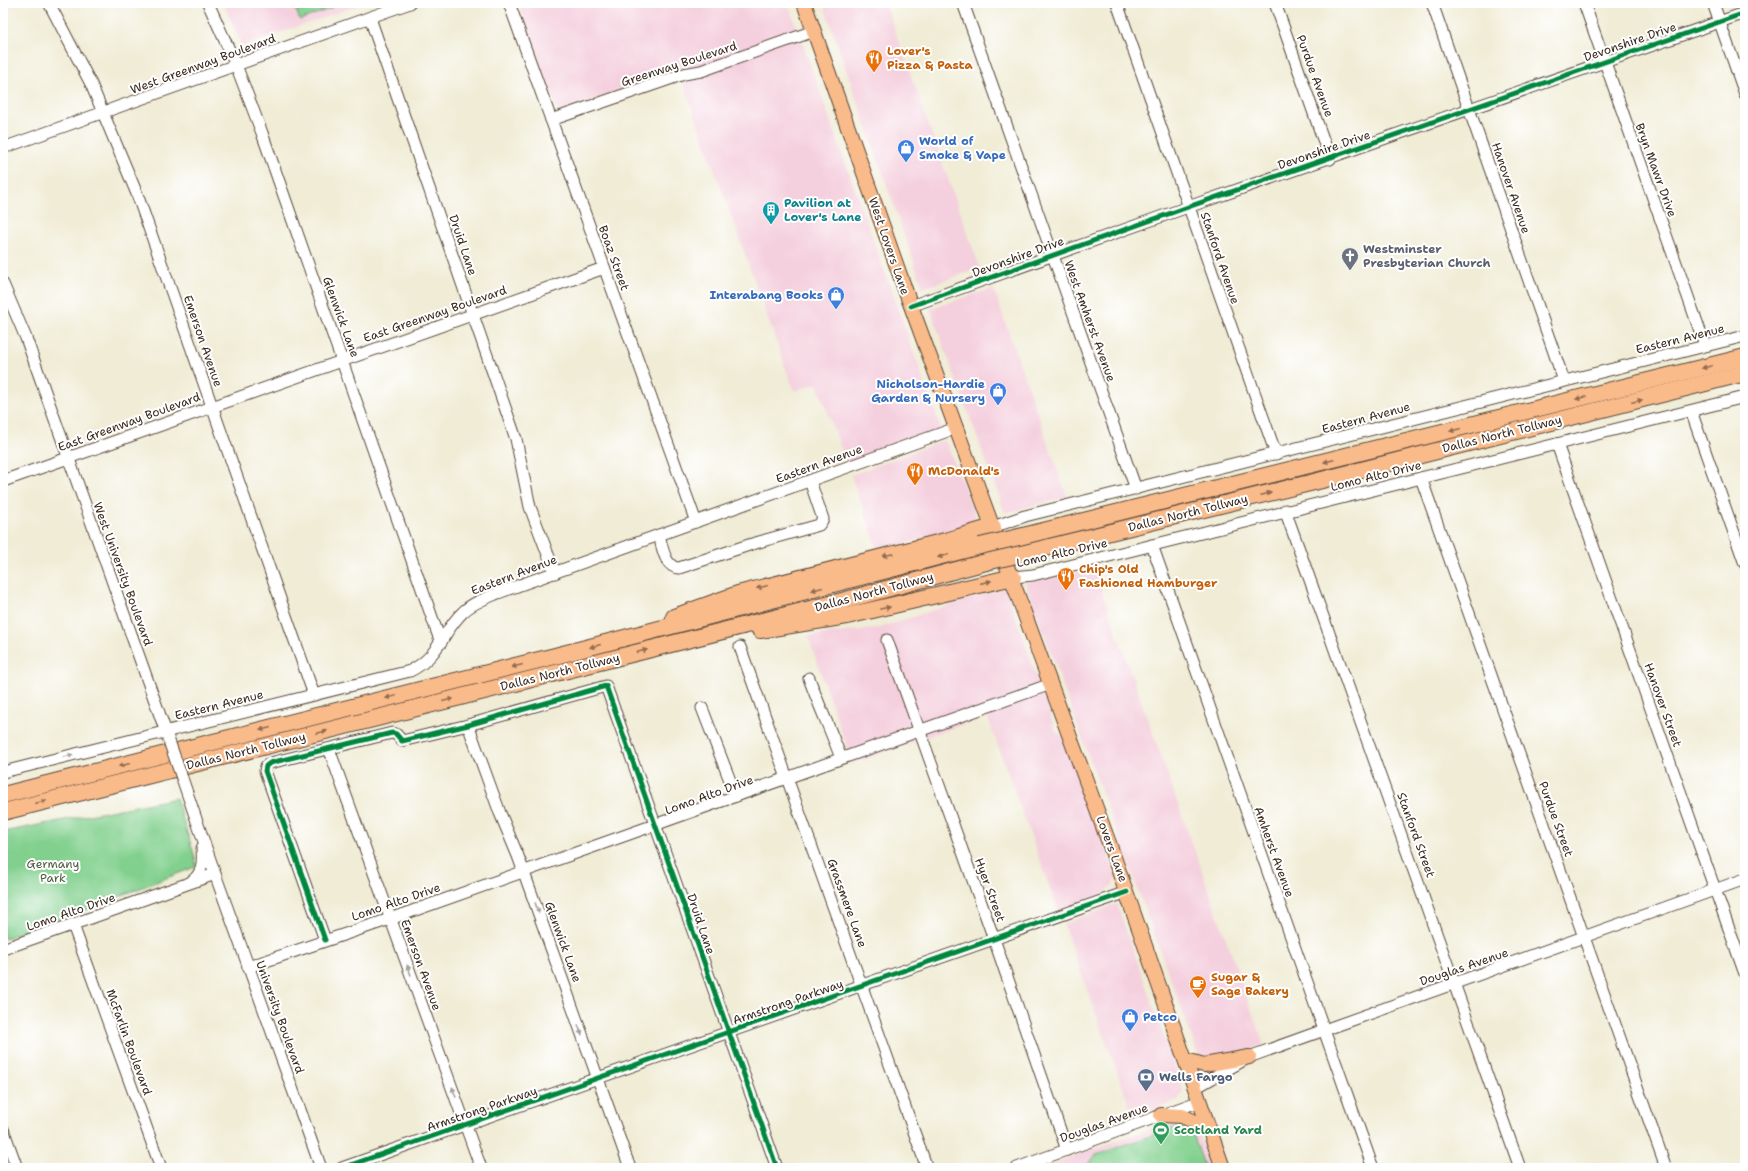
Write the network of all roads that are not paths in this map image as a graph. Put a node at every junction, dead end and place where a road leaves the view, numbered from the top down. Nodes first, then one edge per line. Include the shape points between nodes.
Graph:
1 (49, 3) edge
2 (208, 3) edge
3 (410, 3) edge
4 (509, 3) edge
5 (804, 3) edge
6 (963, 3) edge
7 (1117, 3) edge
8 (1275, 3) edge
9 (1432, 3) edge
10 (1584, 3) edge
11 (1713, 3) edge
12 (1745, 13) edge
13 (370, 18) junction
14 (1719, 22) junction
15 (814, 31) junction
16 (1604, 62) junction
17 (236, 65) junction
18 (1745, 94) edge
19 (1470, 110) junction
20 (104, 113) junction
21 (550, 120) junction
22 (3, 148) edge
23 (1330, 158) junction
24 (1188, 207) junction
25 (1052, 255) junction
26 (604, 268) junction
27 (3, 284) edge
28 (911, 306) junction
29 (473, 314) junction
30 (1745, 336) edge
31 (1705, 345) junction
32 (1745, 357) edge
33 (343, 359) junction
34 (1745, 373) edge
35 (1564, 382) junction
36 (1745, 397) edge
37 (212, 407) junction
38 (1691, 411) junction
39 (956, 428) junction
40 (1557, 444) junction
41 (1276, 454) junction
42 (68, 458) junction
43 (1422, 478) junction
44 (3, 481) edge
45 (810, 481) junction
46 (1136, 489) junction
47 (1285, 510) junction
48 (696, 522) junction
49 (993, 527) junction
50 (659, 535) junction
51 (1152, 545) junction
52 (1745, 564) edge
53 (555, 573) junction
54 (1012, 577) junction
55 (726, 629) junction
56 (646, 632) junction
57 (887, 640) dead end
58 (441, 643) junction
59 (740, 647) dead end
60 (809, 678) dead end
61 (1051, 684) junction
62 (314, 695) junction
63 (702, 708) dead end
64 (468, 725) junction
65 (919, 730) junction
66 (167, 736) junction
67 (329, 749) junction
68 (841, 758) junction
69 (3, 772) edge
70 (788, 778) junction
71 (3, 795) edge
72 (736, 796) junction
73 (3, 812) edge
74 (656, 825) junction
75 (202, 837) junction
76 (524, 871) junction
77 (215, 874) junction
78 (1745, 879) edge
79 (188, 884) junction
80 (1715, 890) junction
81 (1127, 892) junction
82 (390, 919) junction
83 (73, 925) junction
84 (1584, 937) junction
85 (994, 939) junction
86 (325, 940) junction
87 (3, 949) edge
88 (248, 967) junction
89 (1745, 974) edge
90 (1455, 984) junction
91 (863, 986) junction
92 (1323, 1030) junction
93 (728, 1033) junction
94 (1249, 1057) junction
95 (1186, 1060) junction
96 (598, 1080) junction
97 (1197, 1094) junction
98 (1162, 1115) junction
99 (466, 1125) junction
100 (1209, 1128) junction
101 (3, 1129) edge
102 (1067, 1150) junction
103 (17, 1168) edge
104 (161, 1168) edge
105 (321, 1168) edge
106 (342, 1168) edge
107 (481, 1168) edge
108 (630, 1168) edge
109 (777, 1168) edge
110 (927, 1168) edge
111 (1017, 1168) edge
112 (1223, 1168) edge
113 (1373, 1168) edge
114 (1520, 1168) edge
115 (1666, 1168) edge

1 - 20 street, Emerson Avenue
2 - 17 street, Glenwick Lane
3 - 13 street, West Greenway Boulevard
4 - 21 street, Boaz Street
5 - 15 main road, West Lovers Lane
6 - 25 street, West Amherst Avenue
7 - 24 street, Stanford Avenue
8 - 23 street, Purdue Avenue
9 - 19 street, Hanover Avenue
10 - 16 street, Bryn Mawr Drive
11 - 14 street
12 - 14 street, Devonshire Drive
13 - 17 street, West Greenway Boulevard
13 - 29 street, Druid Lane
14 - 16 street, Devonshire Drive
14 - 18 street
15 - 21 street, Greenway Boulevard via 708,69 684,74
15 - 28 main road, West Lovers Lane
16 - 19 street, Devonshire Drive
16 - 31 street, Bryn Mawr Drive
17 - 20 street, West Greenway Boulevard
17 - 33 street, Glenwick Lane
19 - 23 street, Devonshire Drive
19 - 35 street, Hanover Avenue
20 - 22 street, West Greenway Boulevard
20 - 37 street, Emerson Avenue via 137,194
21 - 26 street, Boaz Street
23 - 24 street, Devonshire Drive
24 - 25 street, Devonshire Drive
24 - 41 street, Stanford Avenue
25 - 28 street, Devonshire Drive
25 - 46 street, West Amherst Avenue
26 - 29 street, East Greenway Boulevard
26 - 48 street, Boaz Street
27 - 42 street, West University Boulevard via 26,338
28 - 39 main road, West Lovers Lane
29 - 33 street, East Greenway Boulevard
29 - 53 street, Druid Lane via 516,439 530,507
30 - 31 street, Eastern Avenue
31 - 35 street, Eastern Avenue
32 -> 56 highway, Dallas North Tollway, bridge via 980,546
33 - 37 street, East Greenway Boulevard
33 - 58 street, Glenwick Lane
55 -> 34 highway, Dallas North Tollway, bridge via 1024,552
35 - 41 street, Eastern Avenue
36 - 38 street, Lomo Alto Drive
37 - 42 street, East Greenway Boulevard
37 - 62 street, Emerson Avenue
38 - 40 street, Lomo Alto Drive
38 - 52 street
39 - 45 street, Eastern Avenue
39 - 49 main road, West Lovers Lane
40 - 43 street, Lomo Alto Drive
40 - 80 street, Hanover Street
41 - 46 street, Eastern Avenue
42 - 44 street, East Greenway Boulevard
42 - 66 street, West University Boulevard
43 - 47 street, Lomo Alto Drive
43 - 84 street, Purdue Street
45 - 48 street, Eastern Avenue
45 - 50 street via 823,519 819,525 679,568 672,566 668,561
46 - 49 street, Eastern Avenue via 1025,516
47 - 51 street, Lomo Alto Drive
47 - 90 street, Stanford Street
48 - 50 street, Eastern Avenue
49 - 54 main road, West Lovers Lane
49 -> 56 highway via 738,594 682,613
50 - 53 street, Eastern Avenue
51 - 54 street, Lomo Alto Drive
51 - 92 street, Amherst Avenue
53 - 58 street, Eastern Avenue via 498,593 467,608
55 -> 54 highway via 766,630 847,616
54 - 61 main road, Lovers Lane
73 -> 55 highway, Dallas North Tollway
56 -> 71 highway, Dallas North Tollway
57 - 65 street, Hyer Street
58 - 62 street, Eastern Avenue via 422,666 410,671
59 - 70 street, Grassmere Lane
60 - 68 street
61 - 65 street, Lomo Alto Drive
61 - 81 main road, Lovers Lane
62 - 66 street, Eastern Avenue
63 - 72 street
64 - 67 street via 402,740 392,733
64 - 74 street, Druid Lane via 606,686
64 - 76 street, Glenwick Lane
65 - 68 street, Lomo Alto Drive
65 - 85 street, Hyer Street
69 -> 66 street, Eastern Avenue
66 - 75 street, West University Boulevard, bridge
67 - 82 street, Emerson Avenue
67 - 86 street via 270,763 265,771
68 - 70 street, Lomo Alto Drive
70 - 72 street, Lomo Alto Drive
70 - 91 street, Grassmere Lane
72 - 74 street, Lomo Alto Drive
74 - 76 street, Lomo Alto Drive
74 - 93 street, Druid Lane
75 - 77 street, West University Boulevard
75 - 79 street via 200,873
76 - 82 street, Lomo Alto Drive
76 -> 96 street, Glenwick Lane
77 - 79 street, Lomo Alto Drive
77 - 88 street, University Boulevard
78 - 80 street, Douglas Avenue
79 - 83 street, Lomo Alto Drive
80 - 84 street, Douglas Avenue
80 - 89 street, Hanover Street
81 - 85 street, Armstrong Parkway
81 - 95 main road, Lovers Lane
82 - 86 street, Lomo Alto Drive
99 -> 82 street, Emerson Avenue
83 - 87 street, Lomo Alto Drive
83 - 104 street, McFarlin Boulevard
84 - 90 street, Douglas Avenue
84 - 115 street, Purdue Street
85 - 91 street, Armstrong Parkway
85 - 102 street, Hyer Street
86 - 88 street, Lomo Alto Drive
88 - 105 street, University Boulevard
90 - 92 street, Douglas Avenue
90 - 114 street, Stanford Street
91 - 93 street, Armstrong Parkway
91 - 110 street, Grassmere Lane
92 - 94 street, Douglas Avenue
92 - 113 street, Amherst Avenue
93 - 96 street, Armstrong Parkway
93 - 109 street, Druid Lane
94 - 95 main road via 1204,1065
94 - 97 street, Douglas Avenue
95 - 97 main road, Lovers Lane
96 - 99 street, Armstrong Parkway
96 - 108 street, Glenwick Lane
97 - 98 street, Douglas Avenue
97 - 100 main road, Lovers Lane
98 - 100 main road via 1182,1116
98 - 102 street, Douglas Avenue
99 - 106 street, Armstrong Parkway
99 - 107 street, Emerson Avenue
100 - 112 main road, Lovers Lane
101 - 103 street
102 - 111 street, Douglas Avenue

